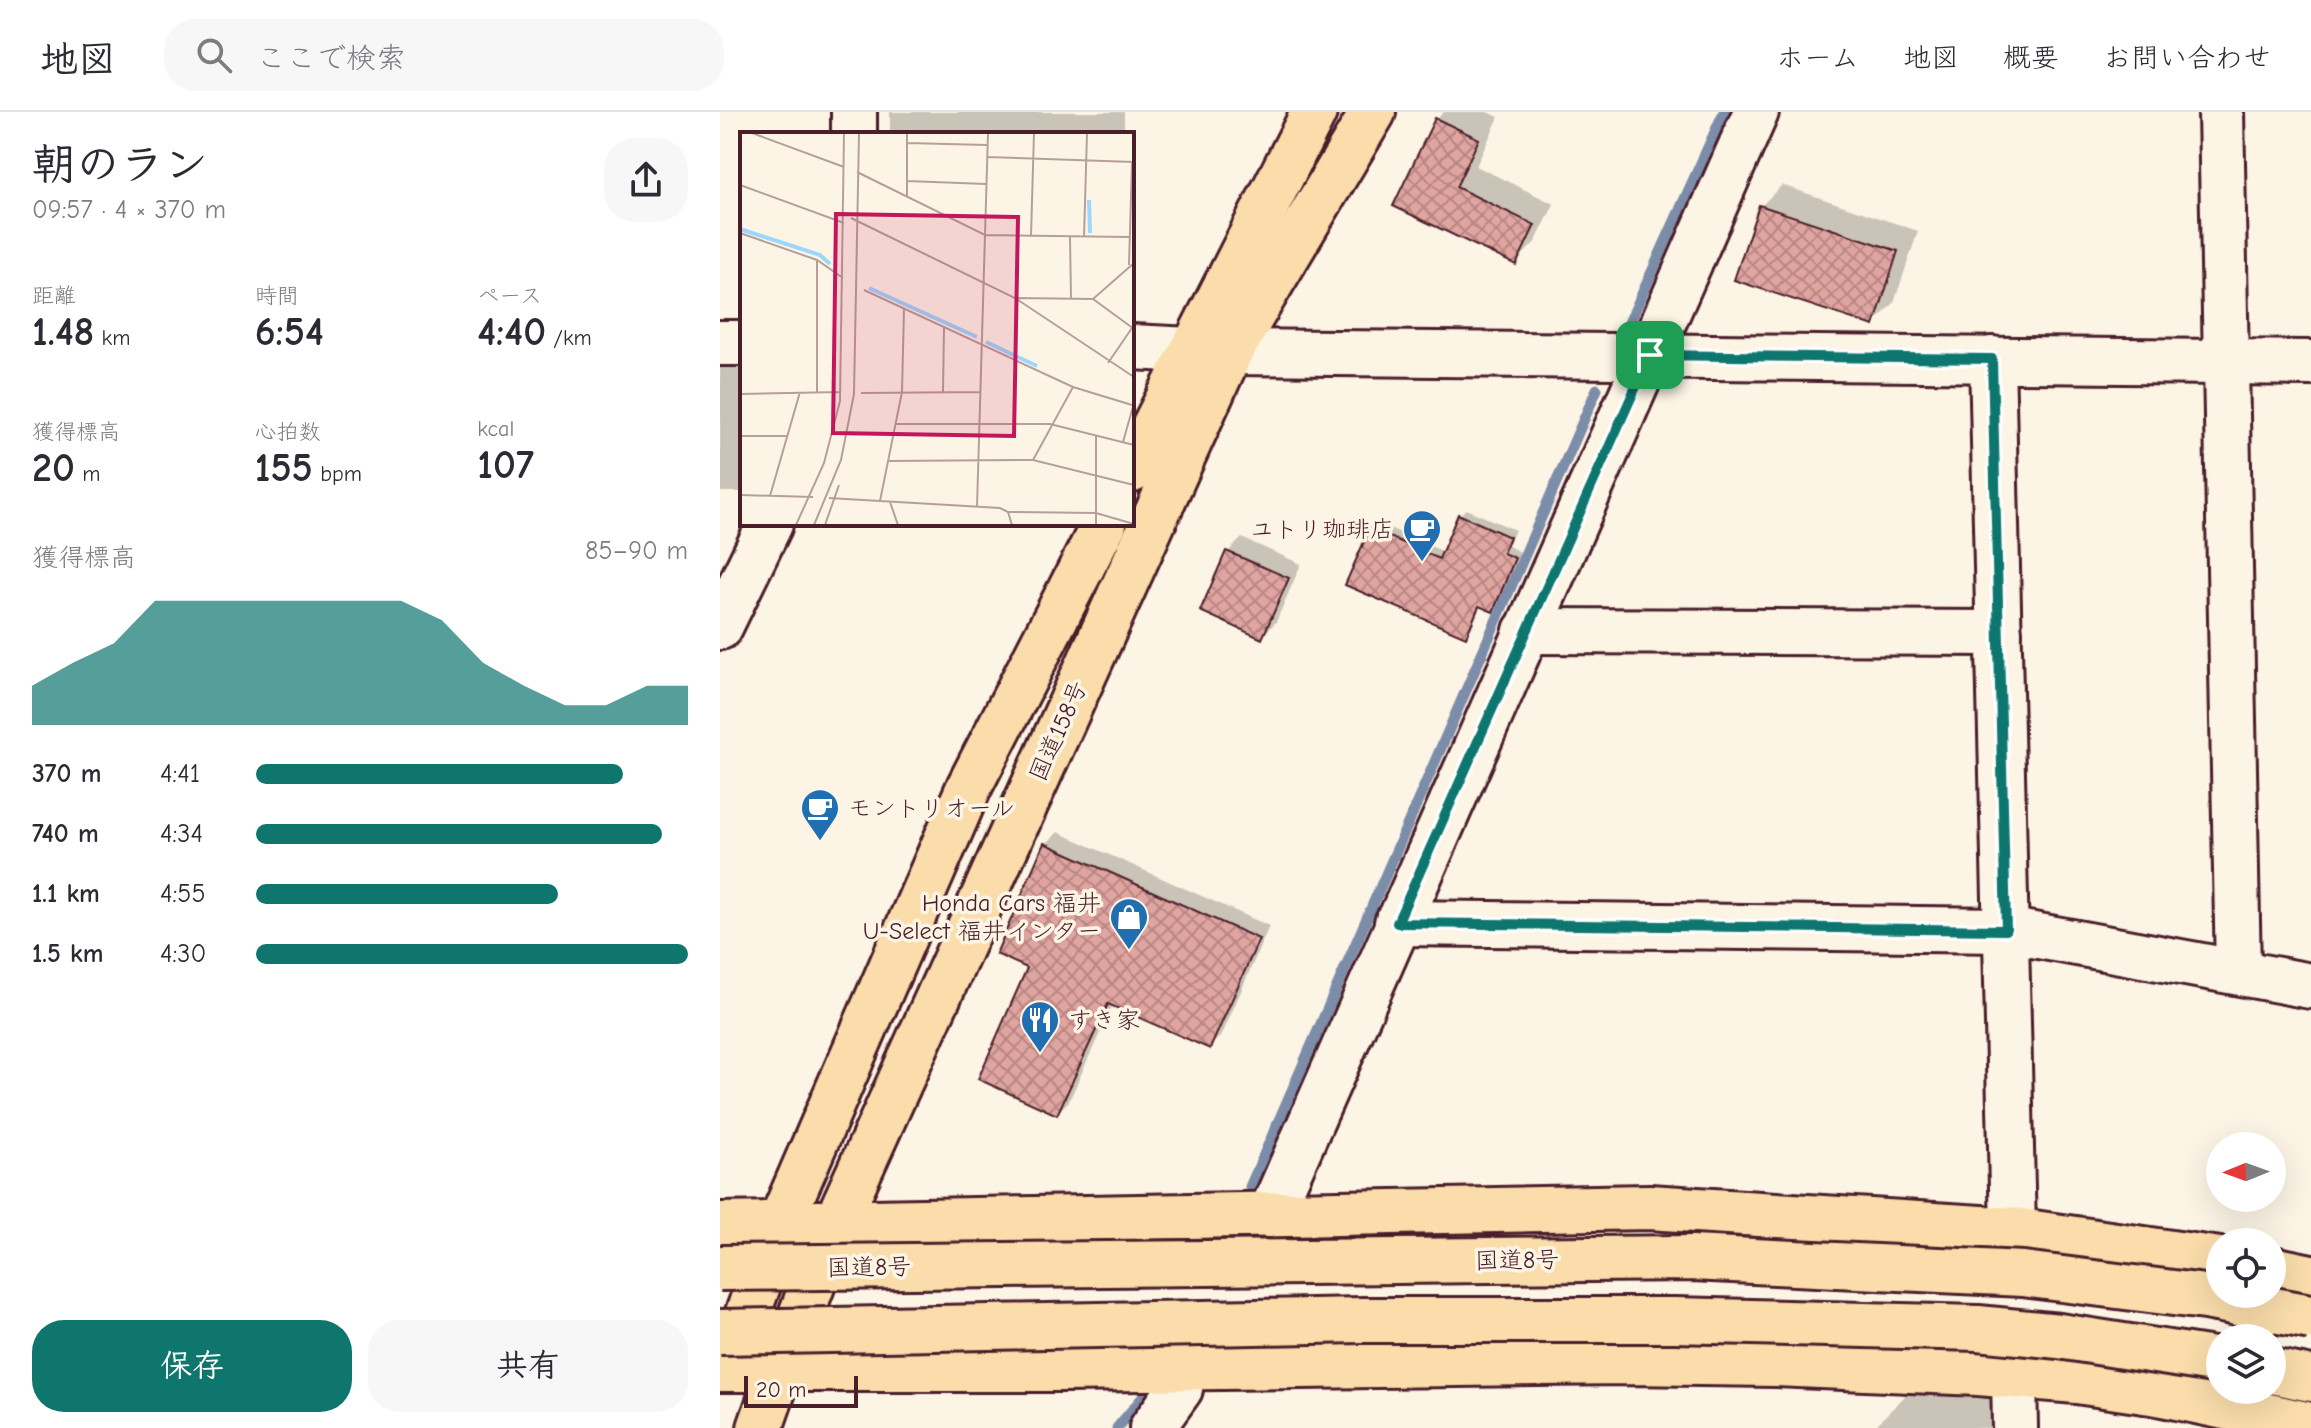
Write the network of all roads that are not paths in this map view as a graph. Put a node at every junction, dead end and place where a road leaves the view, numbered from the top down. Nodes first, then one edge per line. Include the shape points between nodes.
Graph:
1 (1373, 112) edge
2 (1756, 112) edge
3 (2221, 112) edge
4 (1308, 116) edge
5 (1134, 347) edge
6 (1212, 350) junction
7 (1650, 355) junction
8 (1992, 359) junction
9 (2226, 362) junction
10 (2311, 363) edge
11 (1134, 467) edge
12 (769, 526) edge
13 (1103, 526) edge
14 (720, 627) edge
15 (1526, 631) junction
16 (1999, 633) junction
17 (1397, 923) junction
18 (2006, 930) junction
19 (2238, 972) junction
20 (2311, 986) edge
21 (1270, 1215) junction
22 (836, 1223) junction
23 (780, 1224) junction
24 (720, 1225) edge
25 (2013, 1230) junction
26 (2206, 1258) edge
27 (720, 1268) edge
28 (2286, 1272) edge
29 (2311, 1277) edge
30 (2311, 1317) edge
31 (2206, 1359) edge
32 (722, 1366) edge
33 (1182, 1367) junction
34 (781, 1368) junction
35 (2286, 1374) edge
36 (2014, 1375) junction
37 (2311, 1379) edge
38 (2311, 1425) edge
39 (760, 1428) edge
40 (1152, 1428) edge
41 (2015, 1428) edge

1 - 6 main road, 国道158号
2 - 7 street
3 - 9 street
4 - 6 main road, 国道158号
5 - 6 street
6 - 7 street
6 - 11 main road, 国道158号
6 - 22 main road, 国道158号
7 - 8 street
7 - 15 street
8 - 9 street
8 - 16 street
9 - 10 street
9 - 19 street
12 - 14 street
13 - 23 main road via 969,787
15 - 16 street
15 - 17 street
16 - 18 street
17 - 18 street
17 - 21 street
18 - 19 street
18 - 25 street
19 - 20 street
21 - 22 main road
21 - 25 main road via 1649,1207
22 - 23 main road
22 - 34 main road, 国道158号
23 - 24 main road
23 - 32 main road
25 - 26 main road
27 - 30 main road, 国道8号, bridge via 1692,1258 2023,1274 2205,1297
28 - 29 main road
31 - 32 main road, bridge via 1978,1328 1675,1320 1363,1320
32 - 34 main road
33 - 34 main road
33 - 36 main road via 1625,1362
33 - 40 street via 1180,1389
34 - 39 main road, 国道158号
35 - 37 main road
36 - 38 main road via 2158,1393
36 - 41 street

